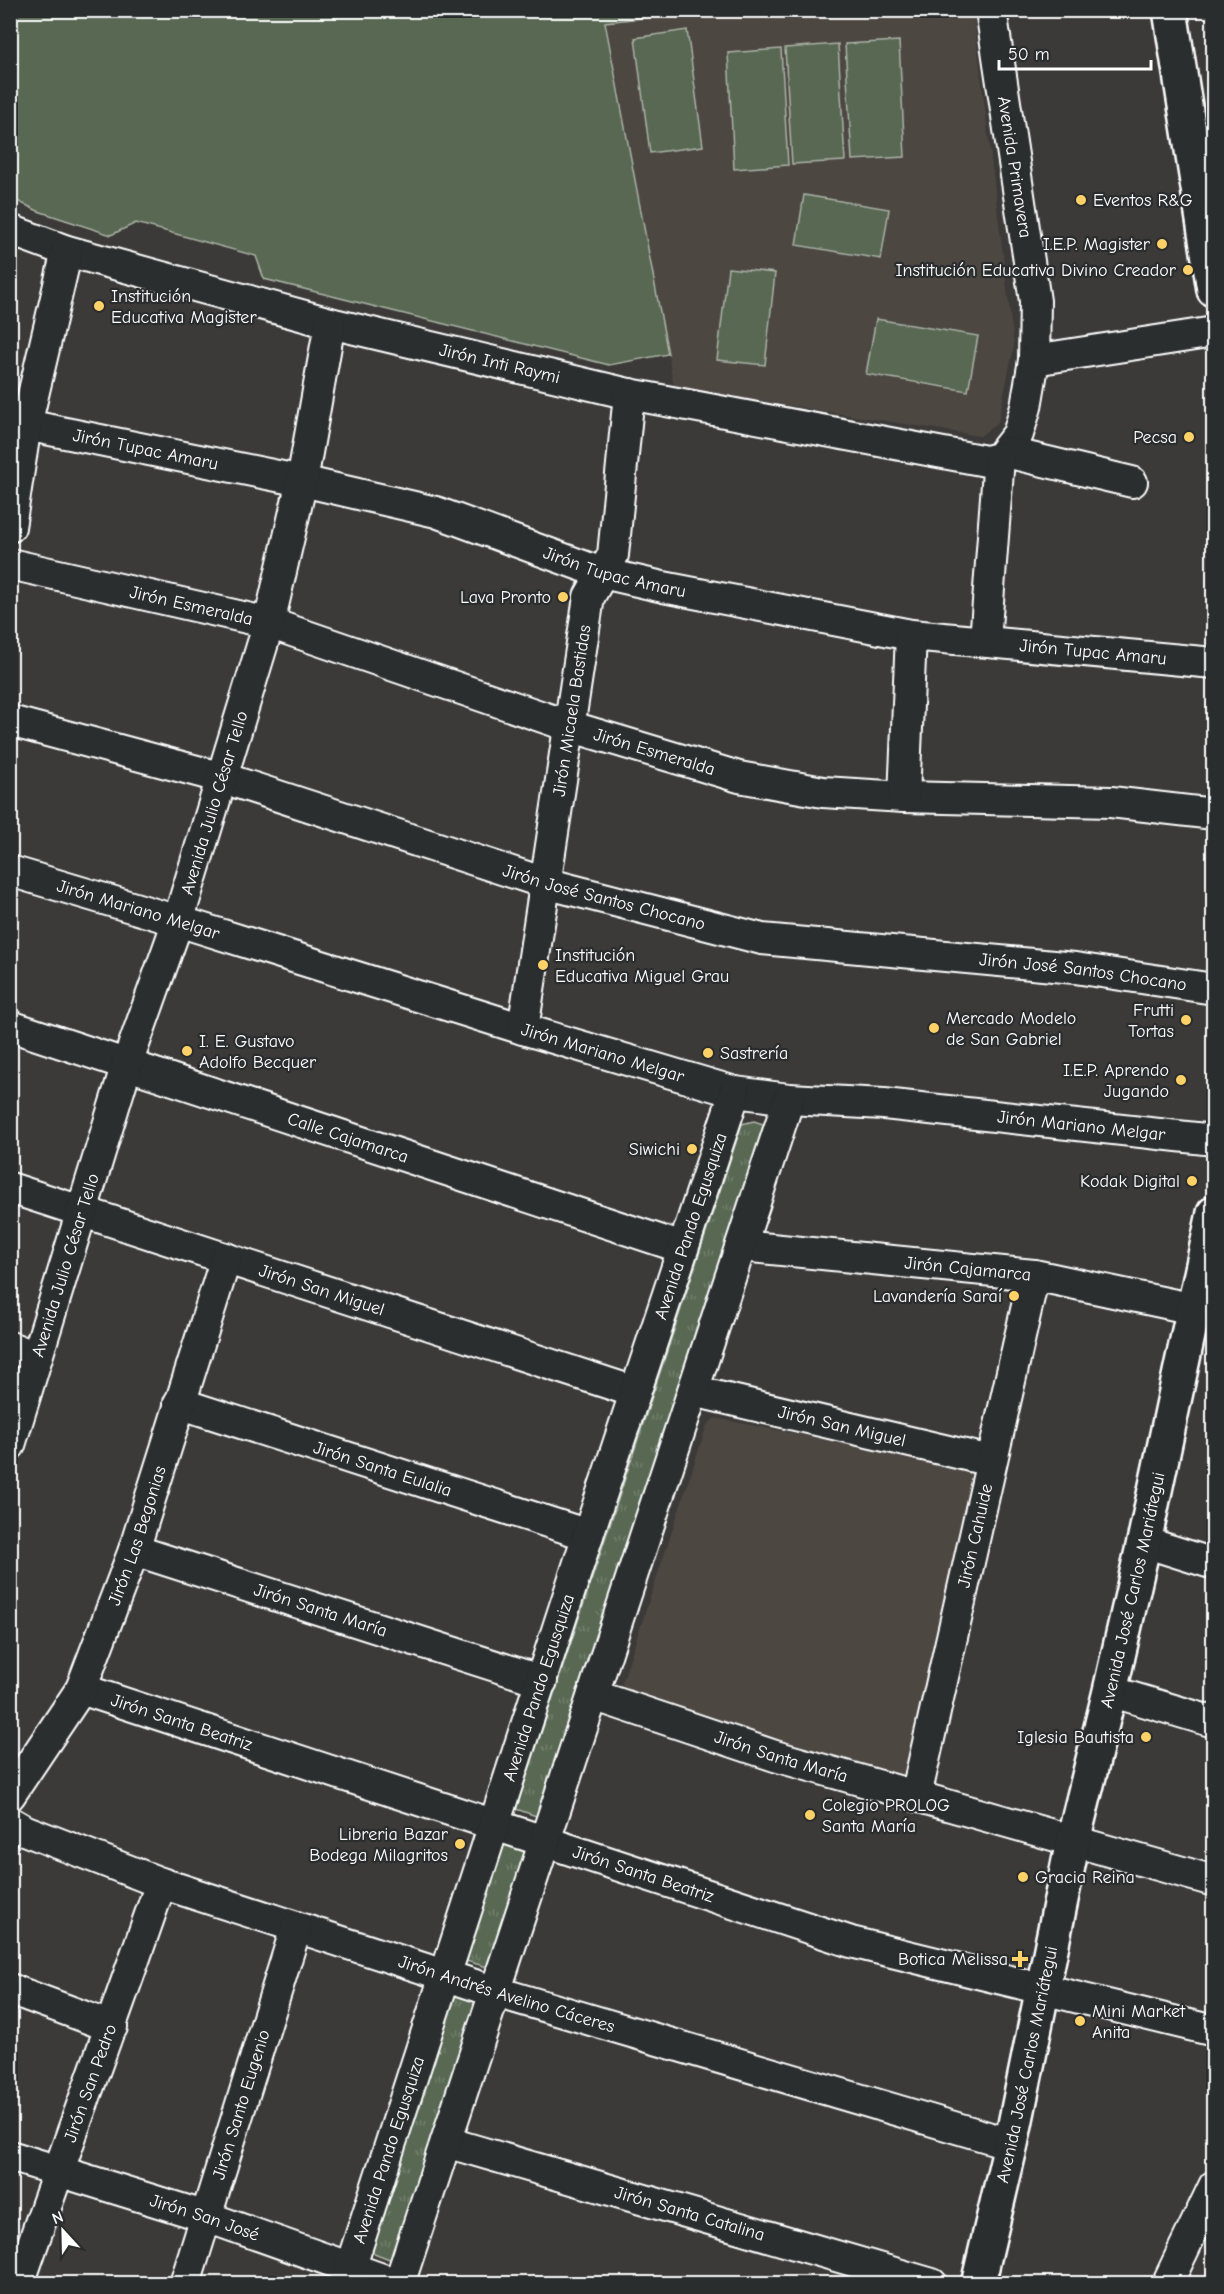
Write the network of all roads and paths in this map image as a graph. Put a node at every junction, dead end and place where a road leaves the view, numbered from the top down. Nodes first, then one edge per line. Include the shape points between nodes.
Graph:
1 (991, 10) edge
2 (1170, 10) edge
3 (10, 230) edge
4 (67, 251) junction
5 (1214, 290) edge
6 (330, 323) junction
7 (1214, 332) edge
8 (1034, 360) junction
9 (629, 394) junction
10 (26, 425) junction
11 (1003, 455) junction
12 (302, 481) junction
13 (1132, 482) dead end
14 (10, 527) edge
15 (10, 564) edge
16 (602, 573) junction
17 (269, 623) junction
18 (911, 635) junction
19 (985, 641) junction
20 (1214, 663) edge
21 (10, 721) edge
22 (569, 726) junction
23 (223, 778) junction
24 (904, 797) junction
25 (1214, 814) edge
26 (10, 871) edge
27 (545, 883) junction
28 (178, 921) junction
29 (1214, 989) edge
30 (10, 1026) edge
31 (523, 1029) junction
32 (127, 1064) junction
33 (735, 1092) junction
34 (789, 1099) junction
35 (1214, 1140) edge
36 (10, 1188) edge
37 (81, 1210) junction
38 (1214, 1213) edge
39 (741, 1245) junction
40 (1211, 1245) edge
41 (683, 1248) junction
42 (226, 1258) junction
43 (1034, 1275) junction
44 (1194, 1309) junction
45 (23, 1352) edge
46 (693, 1391) junction
47 (635, 1392) junction
48 (179, 1403) junction
49 (10, 1445) edge
50 (992, 1461) junction
51 (588, 1535) junction
52 (1144, 1542) junction
53 (134, 1550) junction
54 (1214, 1564) edge
55 (542, 1681) junction
56 (81, 1689) junction
57 (1110, 1691) junction
58 (593, 1695) junction
59 (1214, 1722) edge
60 (10, 1795) edge
61 (916, 1796) junction
62 (10, 1822) edge
63 (495, 1825) junction
64 (1073, 1841) junction
65 (545, 1842) junction
66 (1214, 1881) edge
67 (161, 1883) junction
68 (296, 1928) junction
69 (446, 1975) junction
70 (1043, 1988) junction
71 (10, 1989) edge
72 (496, 1992) junction
73 (112, 2026) junction
74 (1214, 2031) edge
75 (446, 2142) junction
76 (1011, 2144) junction
77 (10, 2156) edge
78 (58, 2170) junction
79 (1214, 2186) edge
80 (207, 2217) junction
81 (347, 2275) edge
82 (19, 2283) edge
83 (185, 2283) edge
84 (398, 2283) edge
85 (932, 2283) edge
86 (978, 2283) edge
87 (1167, 2283) edge

1 - 8 street, Avenida Primavera via 1035,301
2 - 5 main road
3 - 4 street, Jirón Inti Raymi
4 - 6 street, Jirón Inti Raymi
4 - 10 street
6 - 9 street, Jirón Inti Raymi
6 - 12 street, Avenida Julio César Tello
7 - 8 street
8 - 11 street, Avenida Primavera via 1018,434
9 - 11 street, Jirón Inti Raymi via 987,461
9 - 16 street, Jirón Micaela Bastidas via 613,555
10 - 12 street, Jirón Tupac Amaru
10 - 14 street
11 - 13 street, Jirón Inti Raymi
11 - 19 street
12 - 16 street, Jirón Tupac Amaru via 436,512
12 - 17 street, Avenida Julio César Tello
15 - 17 street, Jirón Esmeralda
16 - 18 street, Jirón Tupac Amaru
16 - 22 street, Jirón Micaela Bastidas via 589,597
17 - 22 street, Jirón Esmeralda
17 - 23 street, Avenida Julio César Tello
18 - 19 street, Jirón Tupac Amaru
18 - 24 street
19 - 20 street, Jirón Tupac Amaru
21 - 23 street, Jirón José Santos Chocano
22 - 24 street, Jirón Esmeralda via 739,777 823,792
22 - 27 street, Jirón Micaela Bastidas
23 - 27 street, Jirón José Santos Chocano
23 - 28 street, Avenida Julio César Tello
24 - 25 street, Jirón Esmeralda via 1111,802
26 - 28 street, Jirón Mariano Melgar
27 - 29 street, Jirón José Santos Chocano via 762,939 1075,968
27 - 31 street, Jirón Micaela Bastidas
28 - 31 street, Jirón Mariano Melgar
28 - 32 street, Avenida Julio César Tello
30 - 32 street, Calle Cajamarca
31 - 33 street, Jirón Mariano Melgar
32 - 37 street, Avenida Julio César Tello
32 - 41 street, Calle Cajamarca
33 - 34 street, Jirón Mariano Melgar
33 - 41 street, Avenida Pando Egusquiza
34 - 35 street, Jirón Mariano Melgar via 884,1104
34 - 39 street
36 - 37 street, Jirón San Miguel
37 - 42 street, Jirón San Miguel
37 - 45 street, Avenida Julio César Tello
38 - 40 main road, Avenida José Carlos Mariátegui
39 - 43 street, Jirón Cajamarca
39 - 46 street
40 - 44 main road, Avenida José Carlos Mariátegui
41 - 47 street, Avenida Pando Egusquiza
42 - 47 street, Jirón San Miguel
42 - 48 street, Jirón Las Begonias
43 - 44 street, Jirón Cajamarca
43 - 50 street, Jirón Cahuide
44 - 52 main road, Avenida José Carlos Mariátegui
45 - 49 street, Avenida Julio César Tello
46 - 50 street, Jirón San Miguel
46 - 58 street
47 - 51 street, Avenida Pando Egusquiza
48 - 51 street, Jirón Santa Eulalia
48 - 53 street, Jirón Las Begonias
50 - 61 street, Jirón Cahuide
51 - 55 street, Avenida Pando Egusquiza
52 - 54 street
52 - 57 main road, Avenida José Carlos Mariátegui
53 - 55 street, Jirón Santa María
53 - 56 street, Jirón Las Begonias
55 - 63 street, Avenida Pando Egusquiza
56 - 60 street, Jirón Las Begonias
56 - 63 street, Jirón Santa Beatriz
57 - 59 street
57 - 64 main road, Avenida José Carlos Mariátegui
58 - 61 street, Jirón Santa María via 775,1756
58 - 65 street
61 - 64 street, Jirón Santa María
62 - 67 street, Jirón Andrés Avelino Cáceres
63 - 65 street, Jirón Santa Beatriz
63 - 69 street, Avenida Pando Egusquiza
64 - 66 street, Jirón Santa María
64 - 70 main road, Avenida José Carlos Mariátegui
65 - 70 street, Jirón Santa Beatriz via 851,1942
65 - 72 street
67 - 68 street, Jirón Andrés Avelino Cáceres
67 - 73 street, Jirón San Pedro
68 - 69 street, Jirón Andrés Avelino Cáceres
68 - 80 street, Jirón Santo Eugenio
69 - 72 street, Jirón Andrés Avelino Cáceres
69 - 81 street, Avenida Pando Egusquiza
70 - 74 street, Jirón Santa Beatriz
70 - 76 main road, Avenida José Carlos Mariátegui
71 - 73 street
72 - 75 street
72 - 76 street, Jirón Andrés Avelino Cáceres
73 - 78 street, Jirón San Pedro
75 - 84 street
75 - 85 street, Jirón Santa Catalina
76 - 86 main road, Avenida José Carlos Mariátegui
77 - 78 street, Jirón San José
78 - 80 street, Jirón San José
78 - 82 street, Jirón San Pedro
79 - 87 street
80 - 81 street, Jirón San José
80 - 83 street, Jirón Santo Eugenio
81 - 84 street, Jirón San José

